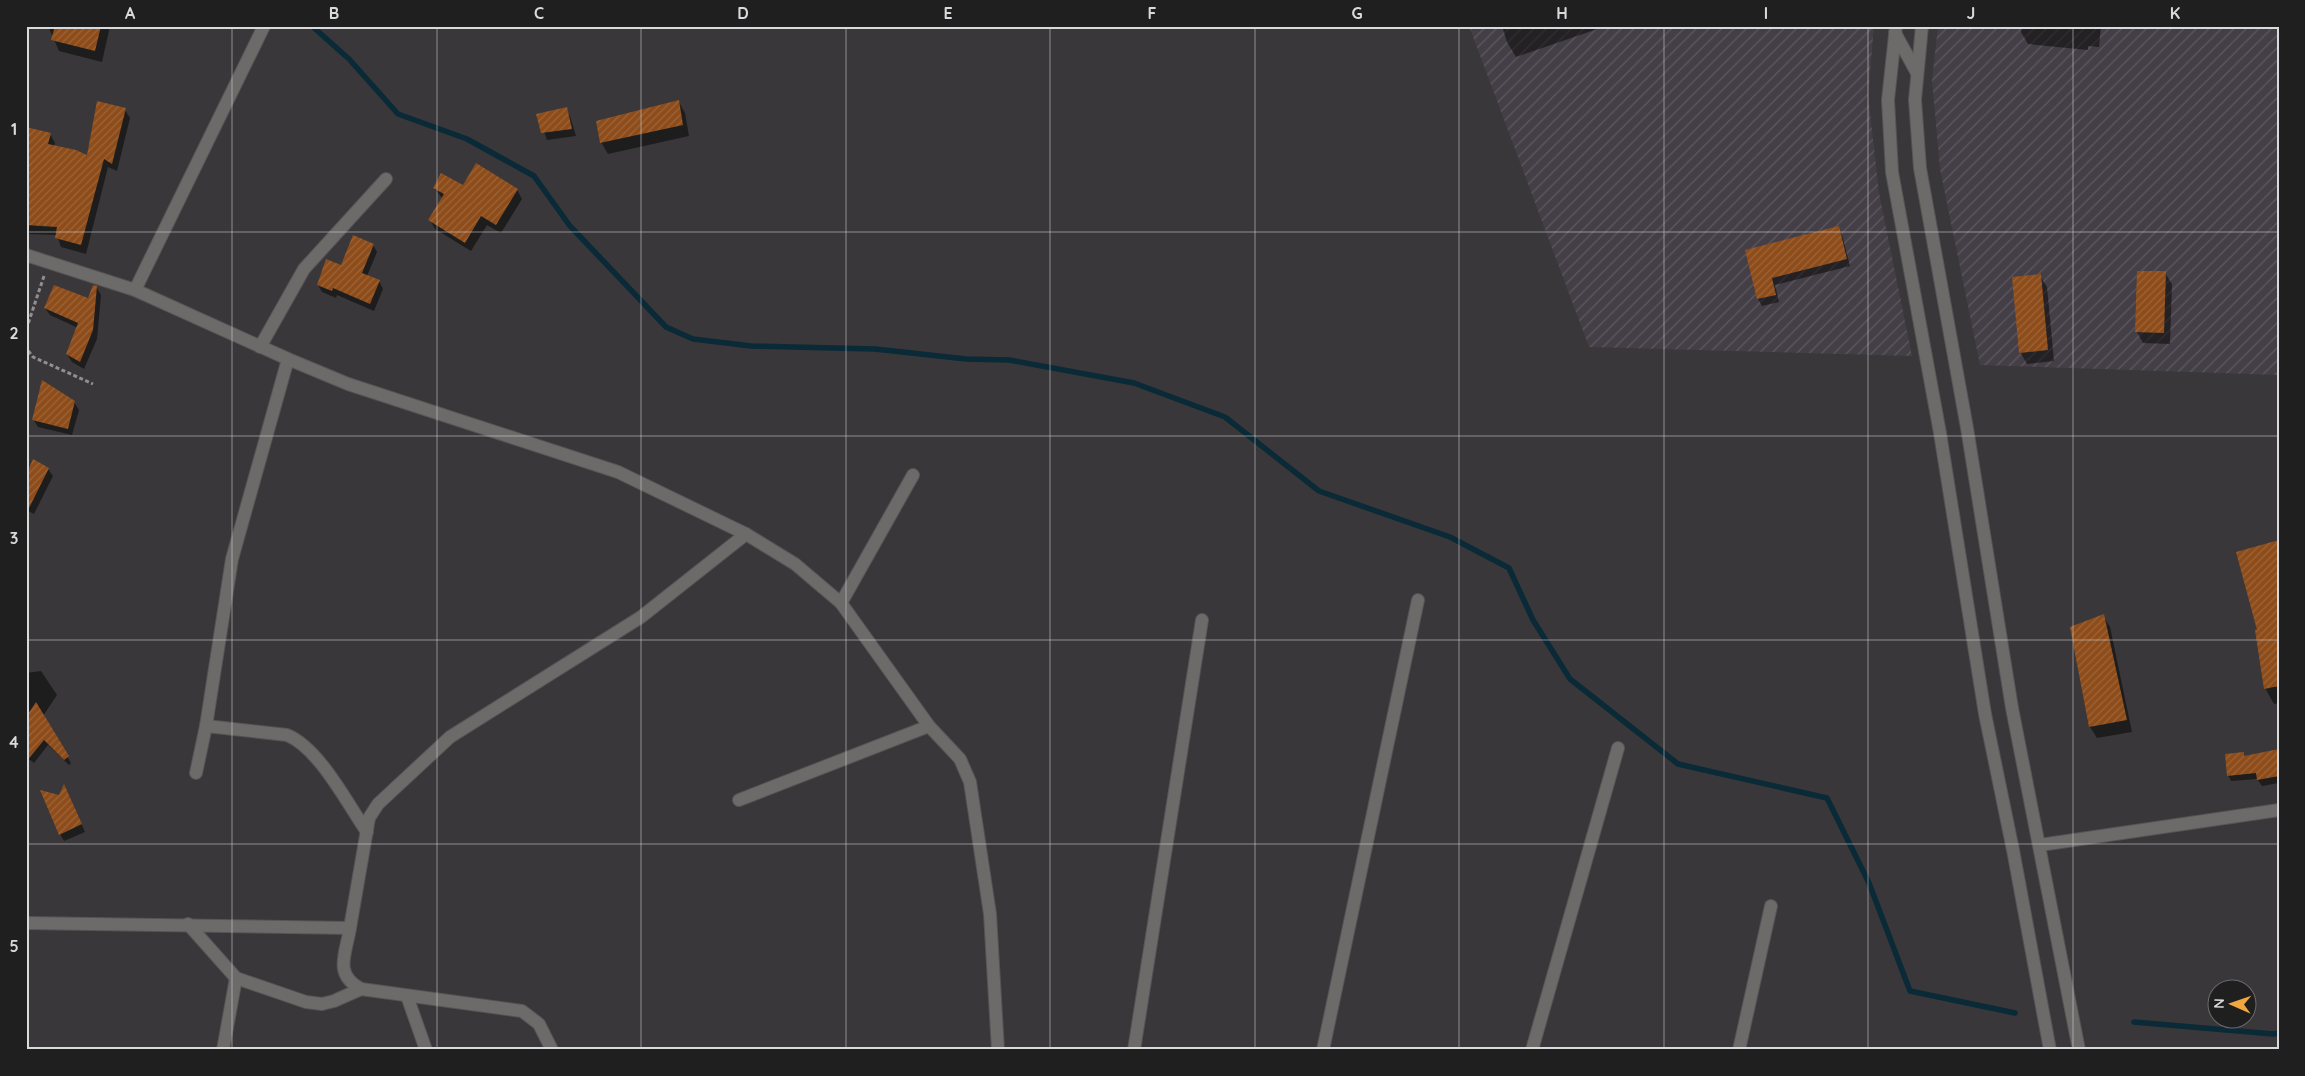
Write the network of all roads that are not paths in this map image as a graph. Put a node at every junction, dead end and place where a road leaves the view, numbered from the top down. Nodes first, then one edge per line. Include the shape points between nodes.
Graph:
1 (264, 26) edge
2 (1922, 26) edge
3 (1894, 28) edge
4 (1917, 73) junction
5 (386, 179) dead end
6 (26, 255) edge
7 (135, 290) junction
8 (260, 346) junction
9 (288, 359) junction
10 (912, 475) dead end
11 (746, 534) junction
12 (1418, 600) dead end
13 (841, 603) junction
14 (1202, 620) dead end
15 (206, 726) junction
16 (929, 726) junction
17 (1618, 748) dead end
18 (196, 773) dead end
19 (739, 800) dead end
20 (2279, 810) edge
21 (367, 832) junction
22 (2040, 845) junction
23 (1771, 906) dead end
24 (26, 923) edge
25 (188, 924) junction
26 (350, 928) junction
27 (236, 978) junction
28 (361, 989) junction
29 (407, 996) junction
30 (222, 1050) edge
31 (426, 1050) edge
32 (552, 1050) edge
33 (998, 1050) edge
34 (1134, 1050) edge
35 (1323, 1050) edge
36 (1532, 1050) edge
37 (1739, 1050) edge
38 (2050, 1050) edge
39 (2079, 1050) edge

1 - 7 street
2 - 4 street
3 - 4 street
3 - 38 street via 1888,100 1892,172 1940,433 1985,714
4 - 22 street via 1915,100 1920,168 1967,428 2012,708
5 - 8 street via 304,268
6 - 7 street
7 - 8 street
8 - 9 street
9 - 11 street via 348,384 618,472
9 - 15 street via 232,559
10 - 13 street
11 - 13 street via 795,564
11 - 21 street via 641,618 450,737 378,804 369,818
12 - 35 street
13 - 16 street
14 - 34 street
15 - 18 street
15 - 21 street via 287,735 299,740 312,752
16 - 19 street
16 - 33 street via 960,759 970,782 990,914
17 - 36 street
20 - 22 street
21 - 26 street
22 - 39 street
23 - 37 street
24 - 25 street
25 - 26 street
25 - 27 street
26 - 28 street via 343,969 345,978
27 - 28 street via 306,1002 322,1004
27 - 30 street
28 - 29 street
29 - 31 street
29 - 32 street via 522,1011 539,1024

